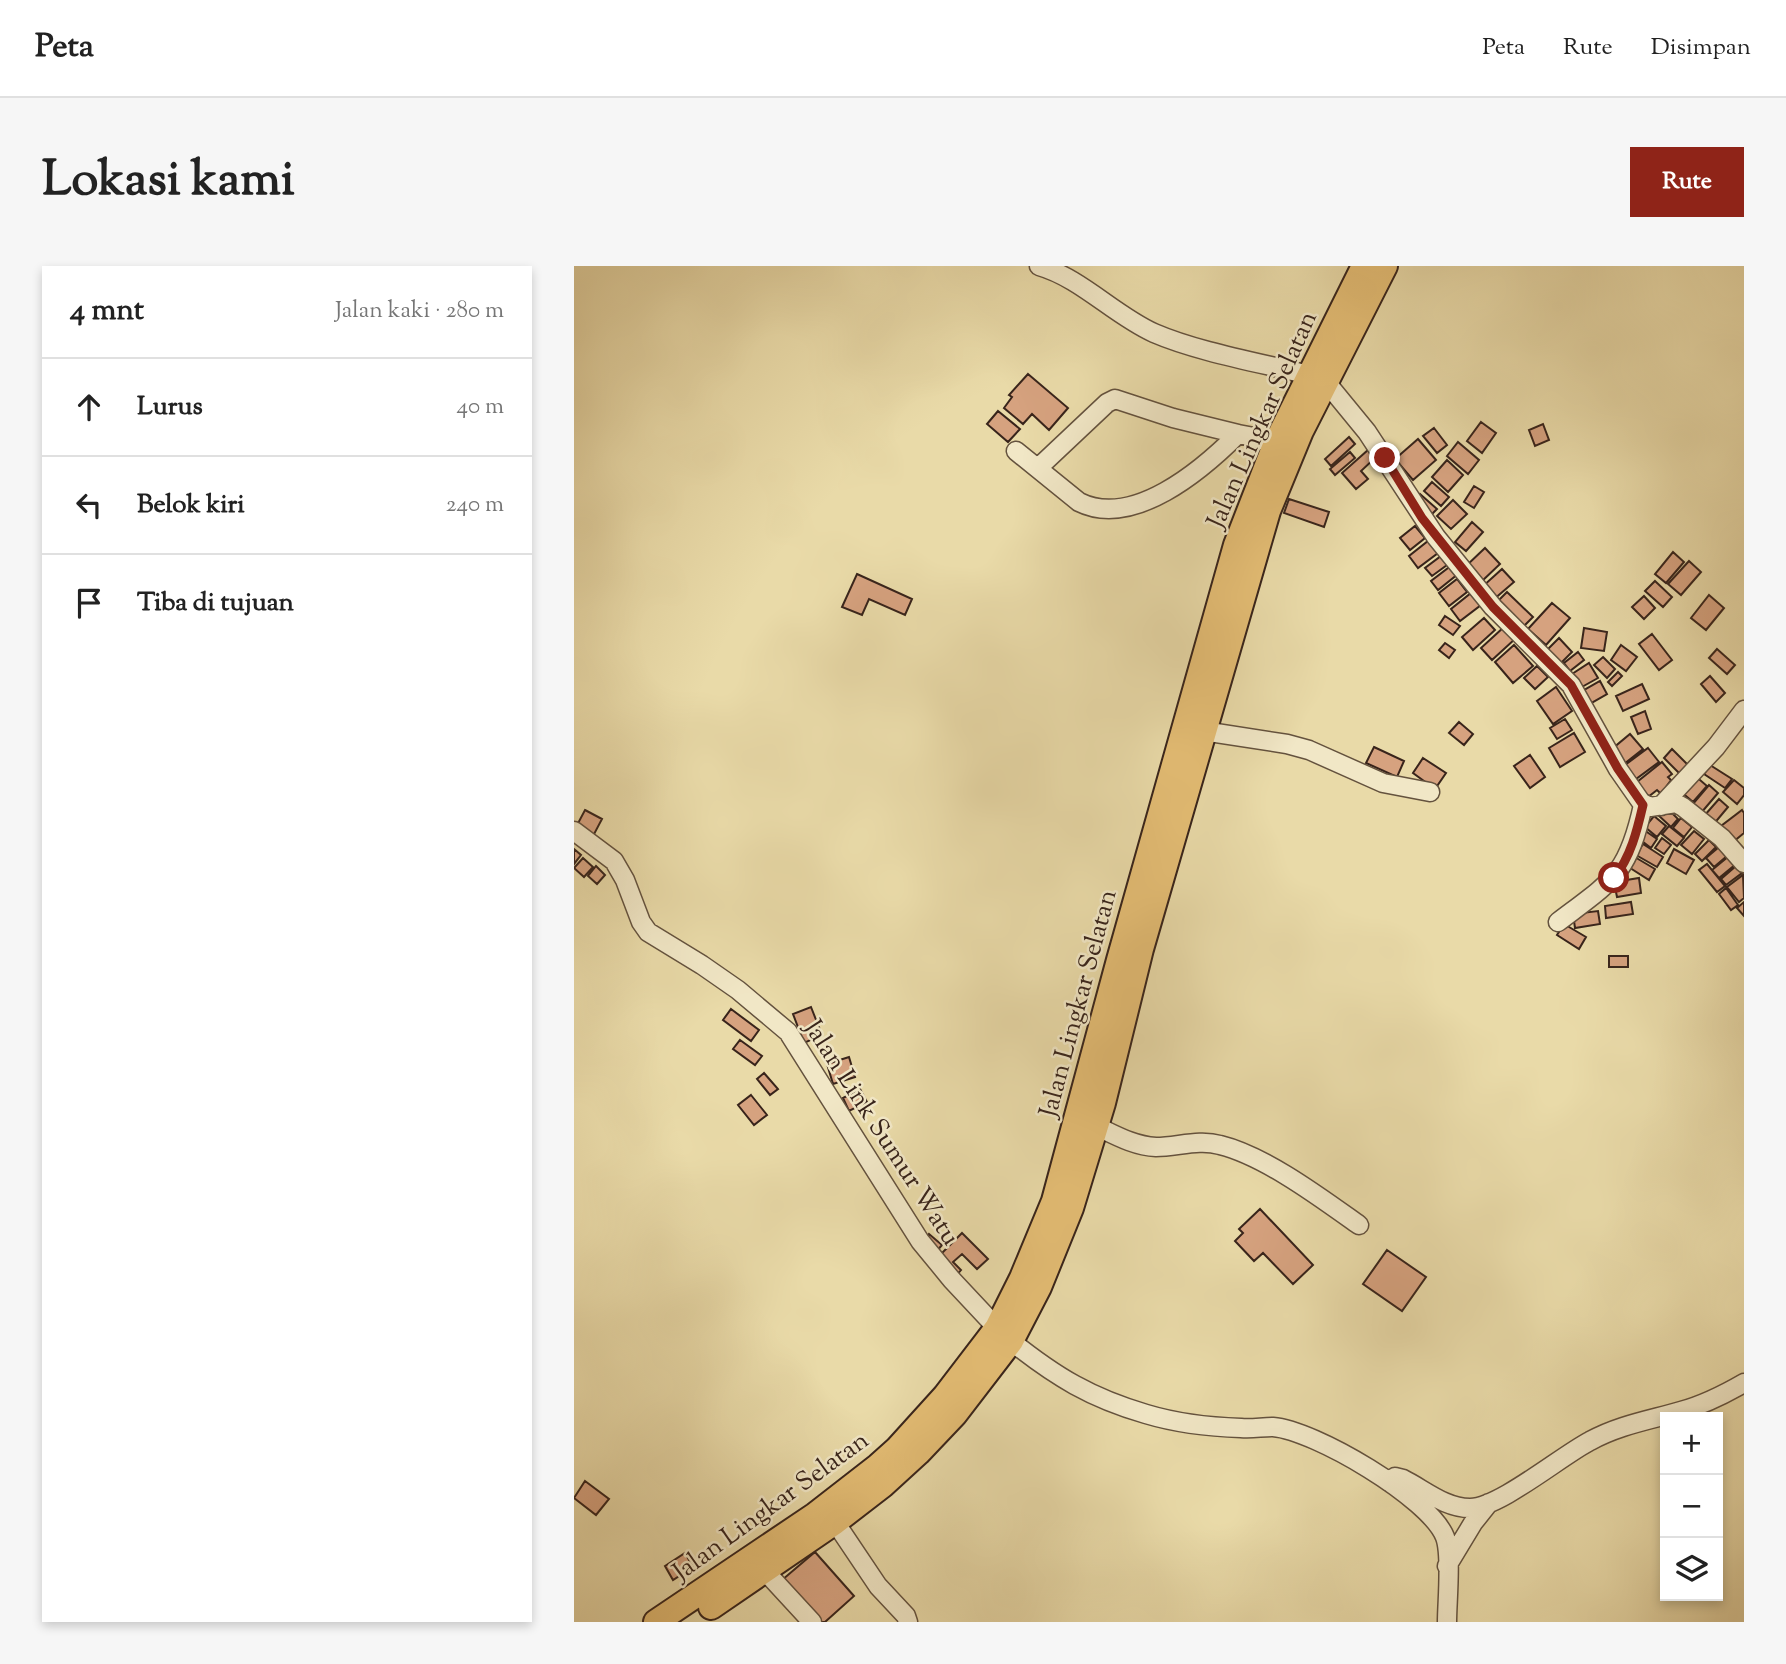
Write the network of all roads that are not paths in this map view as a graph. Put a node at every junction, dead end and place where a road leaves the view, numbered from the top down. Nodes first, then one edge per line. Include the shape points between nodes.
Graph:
1 (1039, 266) edge
2 (1364, 266) edge
3 (1385, 266) edge
4 (1359, 297) junction
5 (1317, 378) junction
6 (1238, 434) junction
7 (1275, 445) junction
8 (1016, 451) dead end
9 (1038, 468) junction
10 (1744, 710) edge
11 (1203, 731) junction
12 (1430, 792) dead end
13 (1643, 805) junction
14 (1661, 806) junction
15 (574, 831) edge
16 (1744, 863) edge
17 (1558, 922) dead end
18 (1096, 1126) junction
19 (1359, 1225) dead end
20 (1052, 1231) junction
21 (1004, 1335) junction
22 (1744, 1383) edge
23 (1389, 1482) junction
24 (1489, 1503) junction
25 (835, 1522) junction
26 (1447, 1566) junction
27 (749, 1575) junction
28 (656, 1622) edge
29 (689, 1622) edge
30 (812, 1622) edge
31 (908, 1622) edge
32 (1447, 1622) edge

1 - 5 street via 1154,333
2 - 4 highway, Jalan Lingkar Selatan
3 - 4 highway, Jalan Lingkar Selatan
4 - 5 highway, Jalan Lingkar Selatan
5 - 7 highway, Jalan Lingkar Selatan
5 - 11 highway, Jalan Lingkar Selatan via 1268,511
5 - 13 street via 1367,432 1429,527 1493,607 1571,685
6 - 7 street
6 - 9 street via 1115,399
6 - 9 street via 1190,476 1144,501 1119,508 1090,507
7 - 20 highway, Jalan Lingkar Selatan via 1236,545 1054,1201
8 - 9 street
10 - 14 street
11 - 12 street via 1287,744 1383,783
11 - 18 highway, Jalan Lingkar Selatan via 1140,949
13 - 14 street
13 - 17 street via 1621,869
14 - 16 street via 1676,803 1683,807 1722,838
15 - 21 street, Jalan Link Sumur Watu via 621,871 648,932 738,990 788,1032 920,1241
18 - 19 street via 1154,1147 1201,1142 1235,1149 1305,1187
18 - 20 highway, Jalan Lingkar Selatan
20 - 21 highway, Jalan Lingkar Selatan via 1039,1287
21 - 23 street, Jalan Link Sumur Watu via 1056,1375 1097,1398 1186,1423 1241,1429 1275,1427 1307,1436
21 - 25 highway, Jalan Lingkar Selatan via 955,1414 883,1485
21 - 27 highway, Jalan Lingkar Selatan via 897,1449
22 - 24 street via 1684,1410 1617,1428
23 - 24 street via 1395,1477 1403,1479 1450,1505 1470,1508
23 - 26 street via 1439,1527 1446,1539
24 - 26 street
25 - 27 highway, Jalan Lingkar Selatan
25 - 31 street
26 - 32 street
27 - 28 highway, Jalan Lingkar Selatan
27 - 29 highway, Jalan Lingkar Selatan
27 - 30 street

